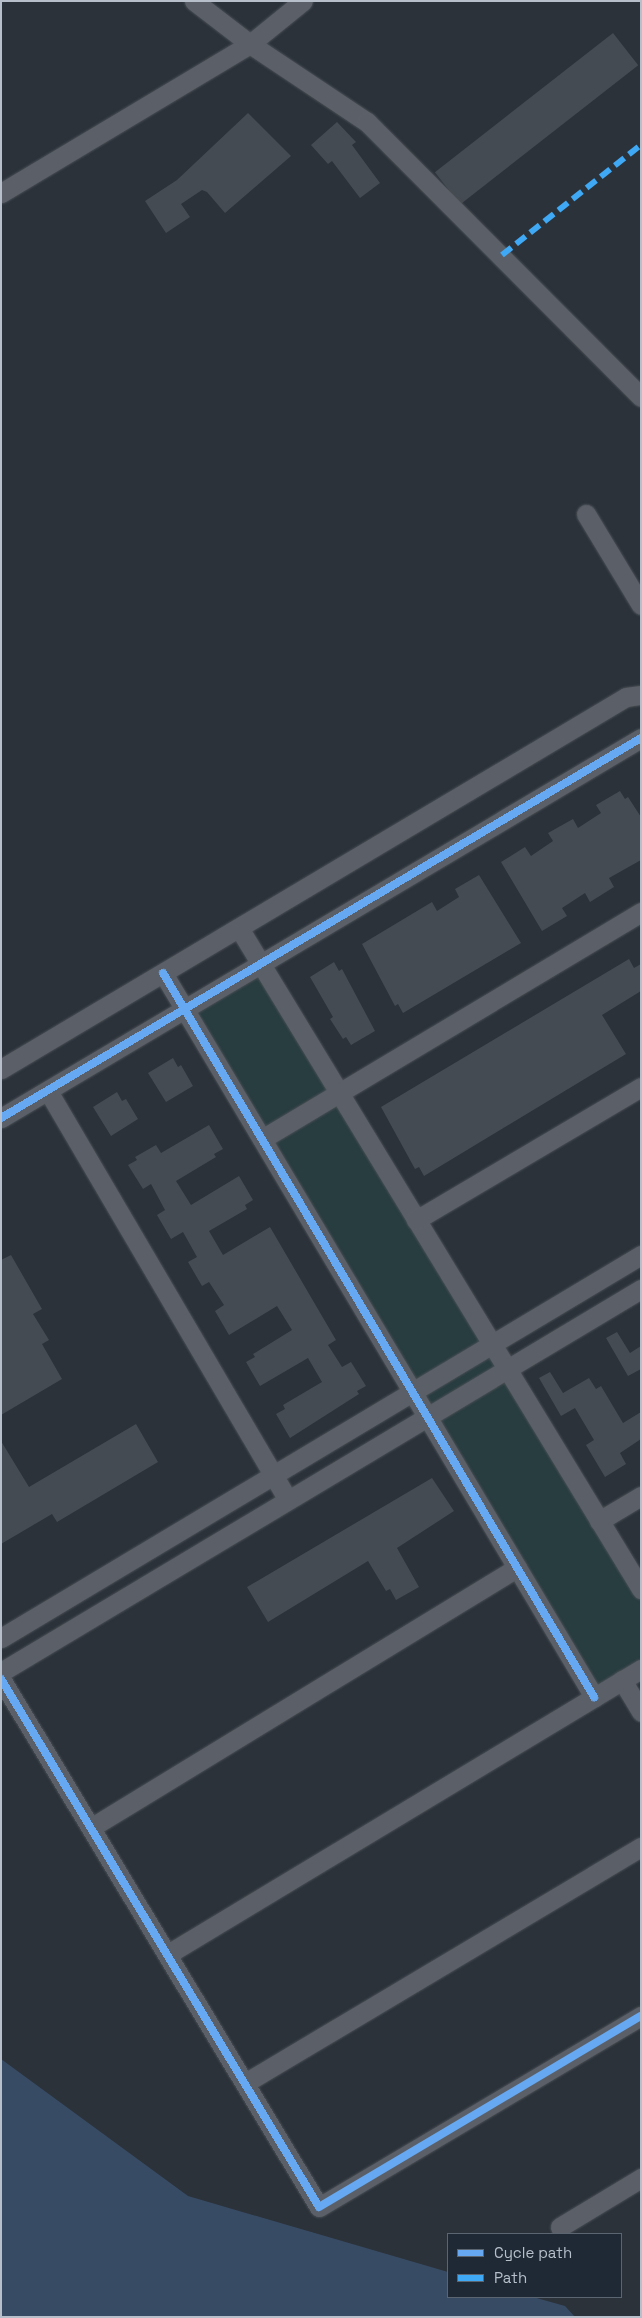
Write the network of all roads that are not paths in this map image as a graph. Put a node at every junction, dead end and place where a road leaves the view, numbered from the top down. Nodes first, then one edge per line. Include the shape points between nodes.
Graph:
1 (194, 1) edge
2 (303, 1) edge
3 (250, 44) junction
4 (1, 193) edge
5 (640, 396) edge
6 (586, 514) dead end
7 (641, 605) edge
8 (641, 694) edge
9 (641, 738) edge
10 (641, 912) edge
11 (239, 928) junction
12 (260, 963) junction
13 (163, 973) junction
14 (184, 1008) junction
15 (1, 1069) edge
16 (641, 1086) edge
17 (48, 1091) junction
18 (339, 1092) junction
19 (1, 1118) edge
20 (262, 1139) junction
21 (416, 1220) junction
22 (641, 1255) edge
23 (641, 1289) edge
24 (492, 1344) junction
25 (507, 1369) junction
26 (412, 1392) junction
27 (427, 1417) junction
28 (274, 1474) junction
29 (641, 1496) edge
30 (288, 1500) junction
31 (600, 1521) junction
32 (517, 1568) junction
33 (641, 1589) edge
34 (1, 1638) edge
35 (641, 1669) edge
36 (1, 1672) edge
37 (1, 1679) edge
38 (622, 1680) junction
39 (594, 1697) junction
40 (641, 1712) edge
41 (92, 1827) junction
42 (641, 1847) edge
43 (168, 1954) junction
44 (641, 2016) edge
45 (245, 2083) junction
46 (641, 2178) edge
47 (560, 2226) dead end

1 - 3 street
2 - 3 street
3 - 4 street
3 - 5 street via 367,122
6 - 7 street
8 - 11 street via 626,697
9 - 12 street
10 - 18 street
11 - 12 street
11 - 13 street
12 - 14 street
12 - 18 street
13 - 14 street
13 - 15 street
14 - 17 street
14 - 20 street
16 - 21 street
17 - 19 street
17 - 28 street
18 - 20 street
18 - 21 street
20 - 26 street
21 - 24 street
22 - 24 street
23 - 25 street
24 - 25 street
24 - 26 street
25 - 27 street
25 - 31 street
26 - 27 street
26 - 28 street
27 - 30 street
27 - 32 street
28 - 30 street
28 - 34 street
29 - 31 street
30 - 36 street
31 - 33 street
32 - 39 street
32 - 41 street
35 - 38 street
37 - 41 street
38 - 39 street
38 - 40 street
39 - 43 street
41 - 43 street
42 - 45 street
43 - 45 street
44 - 45 street via 319,2208
46 - 47 street

